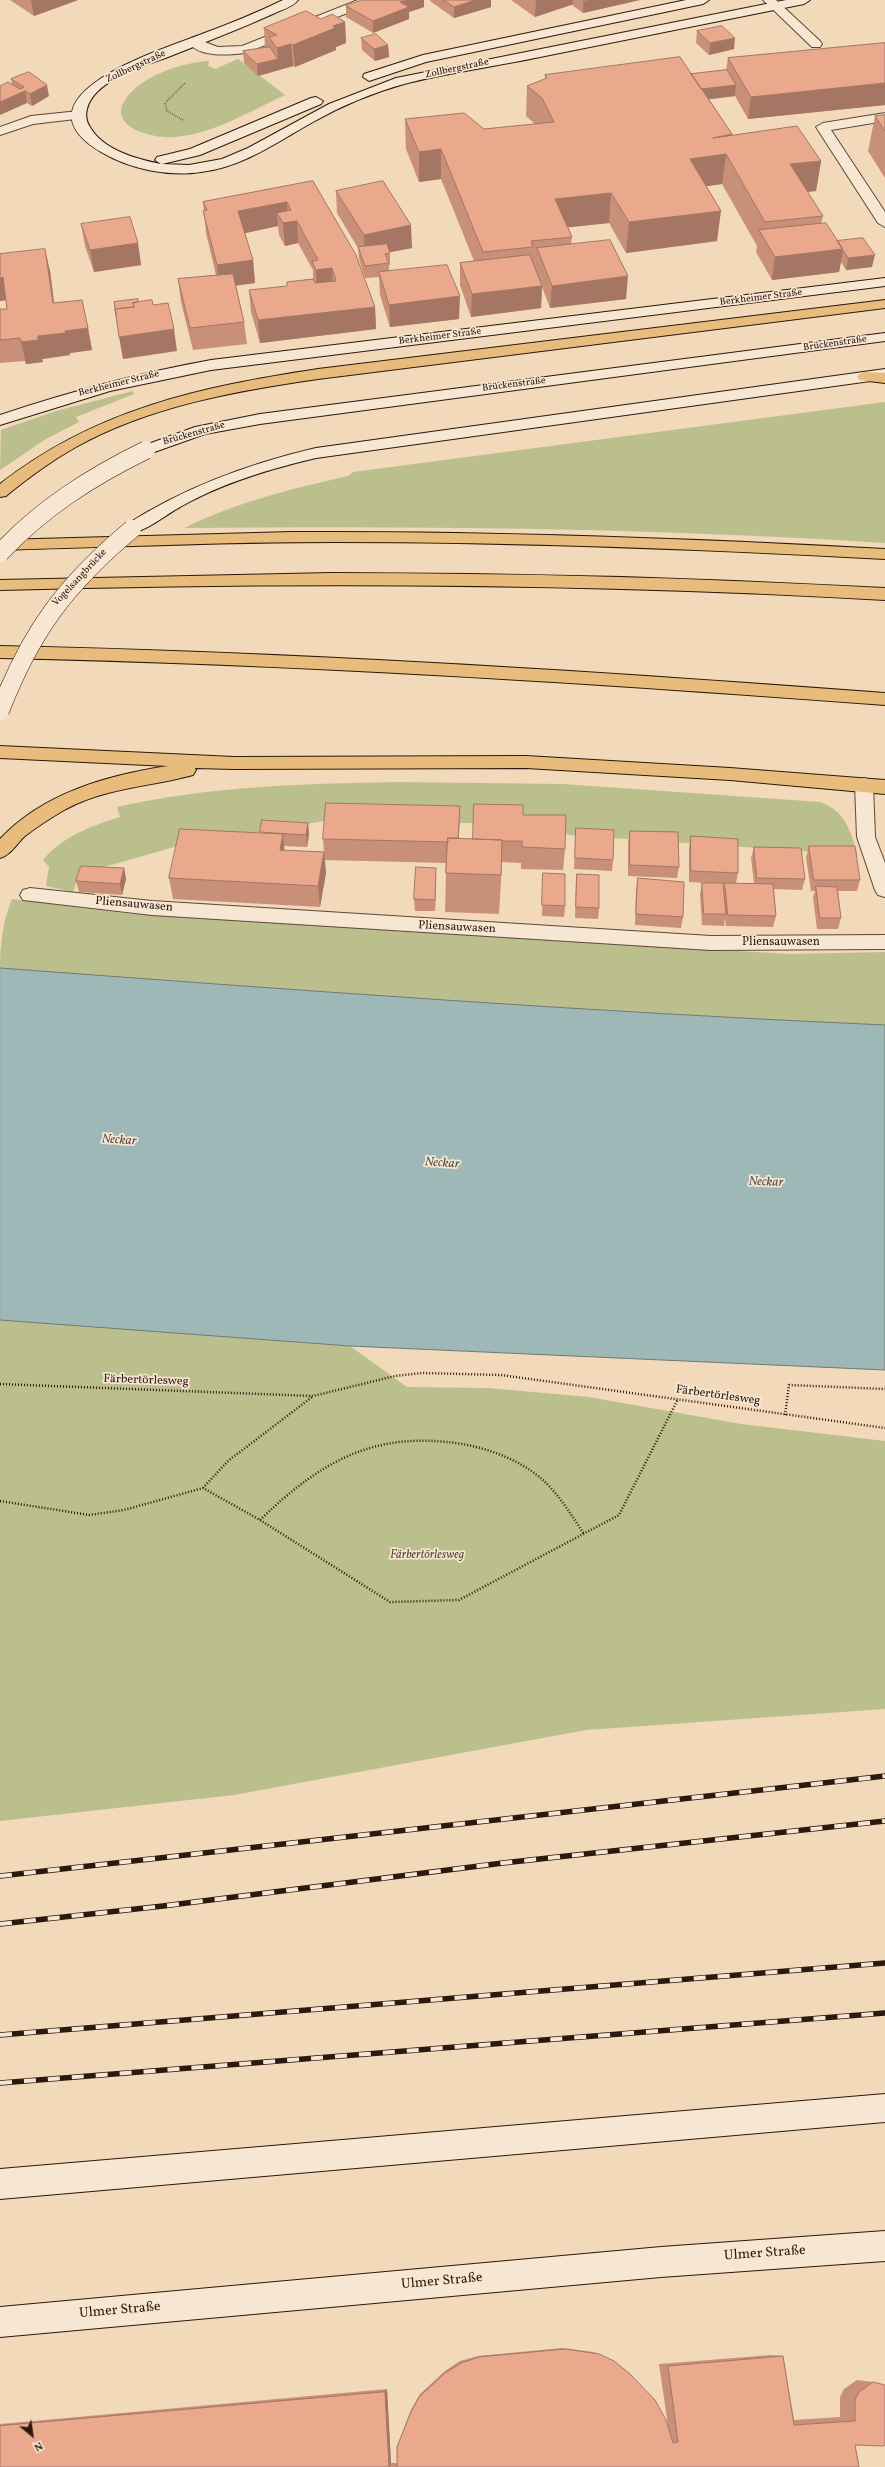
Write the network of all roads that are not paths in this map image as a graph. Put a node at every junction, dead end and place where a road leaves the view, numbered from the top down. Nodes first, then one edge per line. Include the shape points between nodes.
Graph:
1 (292, 0) edge
2 (369, 0) edge
3 (703, 0) edge
4 (804, 0) edge
5 (772, 3) edge
6 (194, 42) junction
7 (816, 44) dead end
8 (79, 115) junction
9 (885, 117) edge
10 (0, 131) edge
11 (125, 158) junction
12 (885, 223) edge
13 (885, 282) edge
14 (885, 304) edge
15 (885, 337) edge
16 (885, 374) edge
17 (865, 378) junction
18 (885, 378) edge
19 (0, 420) edge
20 (0, 492) edge
21 (0, 545) edge
22 (0, 553) edge
23 (885, 554) edge
24 (0, 585) edge
25 (885, 594) edge
26 (0, 652) edge
27 (885, 699) edge
28 (0, 711) edge
29 (0, 752) edge
30 (234, 763) junction
31 (864, 785) junction
32 (885, 787) edge
33 (0, 851) edge
34 (885, 890) edge
35 (30, 894) dead end
36 (885, 942) edge
37 (885, 2108) edge
38 (0, 2184) edge
39 (885, 2246) edge
40 (0, 2322) edge

1 - 6 main road, Zollbergstraße
2 - 6 main road via 245,49 212,51
3 - 11 main road, Zollbergstraße via 403,64 195,152 158,160
4 - 5 main road, Zollbergstraße
5 - 7 main road
5 - 11 main road, Zollbergstraße via 401,81 350,99 246,154 214,166 171,170
6 - 8 main road, Zollbergstraße via 128,69 100,84 84,99
8 - 10 main road via 31,120
8 - 11 main road, Zollbergstraße via 80,124 89,138
9 - 12 main road via 823,127
13 - 19 main road, Berkheimer Straße via 211,365 97,389
14 - 20 highway via 276,380 215,391 175,401 94,433 44,459
15 - 22 main road, Brückenstraße, bridge via 260,419 201,430 146,450 78,487 24,529
16 - 17 main road
17 - 18 highway
17 - 28 main road, Vogelsangbrücke, bridge via 342,448 269,464 229,476 198,489 154,514 109,547 91,564 40,624 20,660
21 - 23 highway via 331,537 464,538 633,541
24 - 25 highway via 174,579 474,578 649,581
26 - 27 highway via 216,657 493,671
29 - 30 highway
30 - 31 highway via 526,762
30 - 33 highway via 143,778 69,800 32,820 9,839
31 - 32 highway
31 - 34 main road via 866,838
35 - 36 main road, Pliensauwasen via 152,908 703,942
37 - 38 main road
39 - 40 main road, Ulmer Straße via 661,2262

